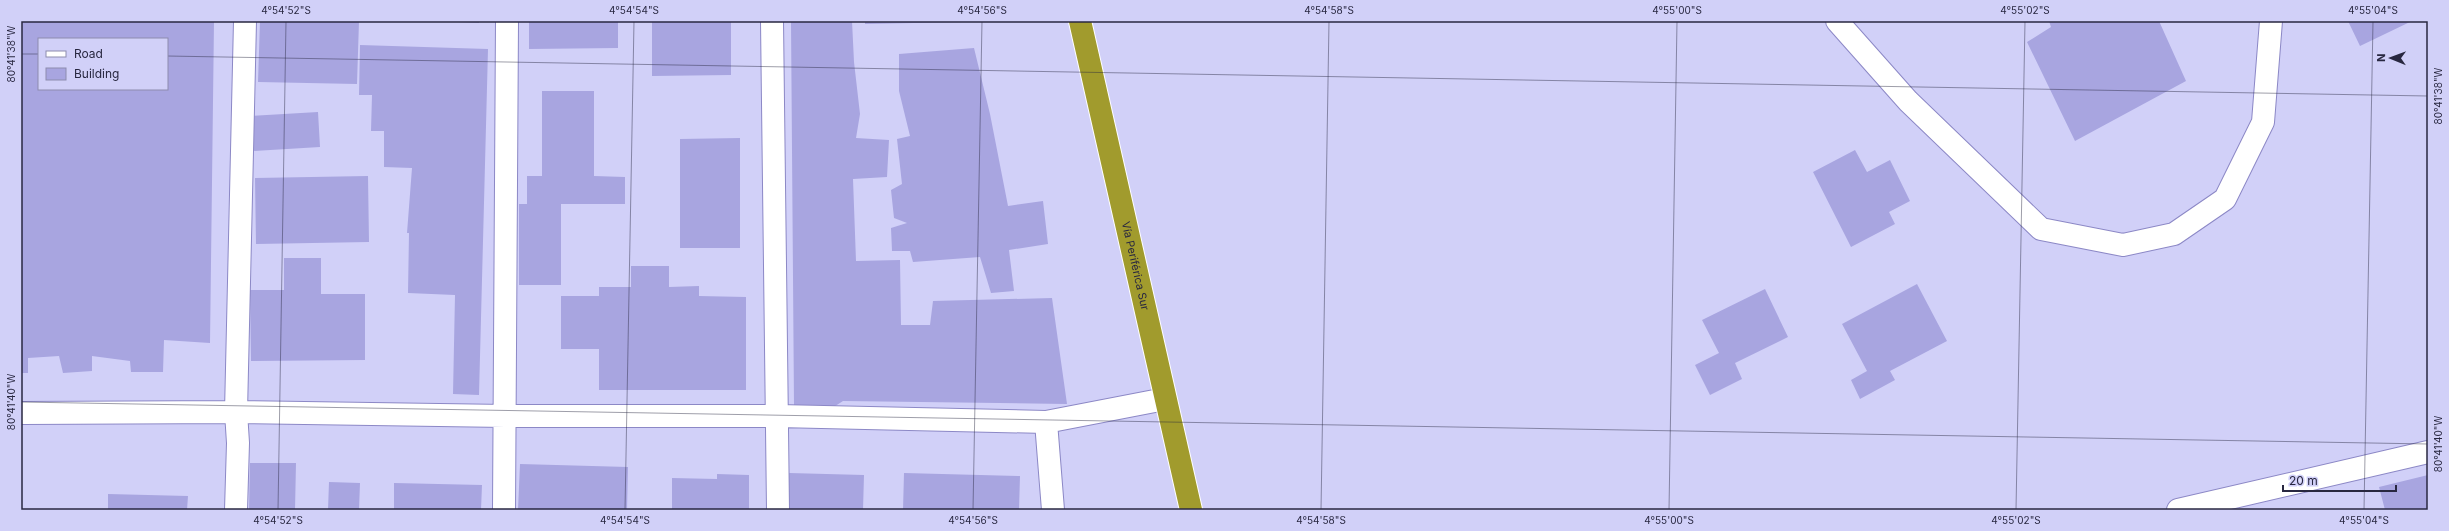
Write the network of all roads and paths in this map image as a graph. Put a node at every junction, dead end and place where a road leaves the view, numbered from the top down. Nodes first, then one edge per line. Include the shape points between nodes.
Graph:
1 (245, 21) edge
2 (507, 21) edge
3 (772, 21) edge
4 (1080, 21) edge
5 (1837, 21) edge
6 (2271, 21) edge
7 (1165, 399) junction
8 (236, 412) junction
9 (21, 413) edge
10 (506, 416) junction
11 (778, 416) junction
12 (1046, 422) junction
13 (2428, 452) edge
14 (236, 510) edge
15 (504, 510) edge
16 (778, 510) edge
17 (1053, 510) edge
18 (1191, 510) edge
19 (2178, 510) edge

1 - 8 street
2 - 10 street
3 - 11 street
4 - 7 highway, Vía Periférica Sur
5 - 6 street via 1908,101 2041,230 2123,245 2174,234 2224,199 2263,122
7 - 12 street
7 - 18 highway, Vía Periférica Sur
8 - 9 street
8 - 10 street
8 - 14 street
10 - 11 street
10 - 15 street
11 - 12 street
11 - 16 street
12 - 17 street
13 - 19 street

